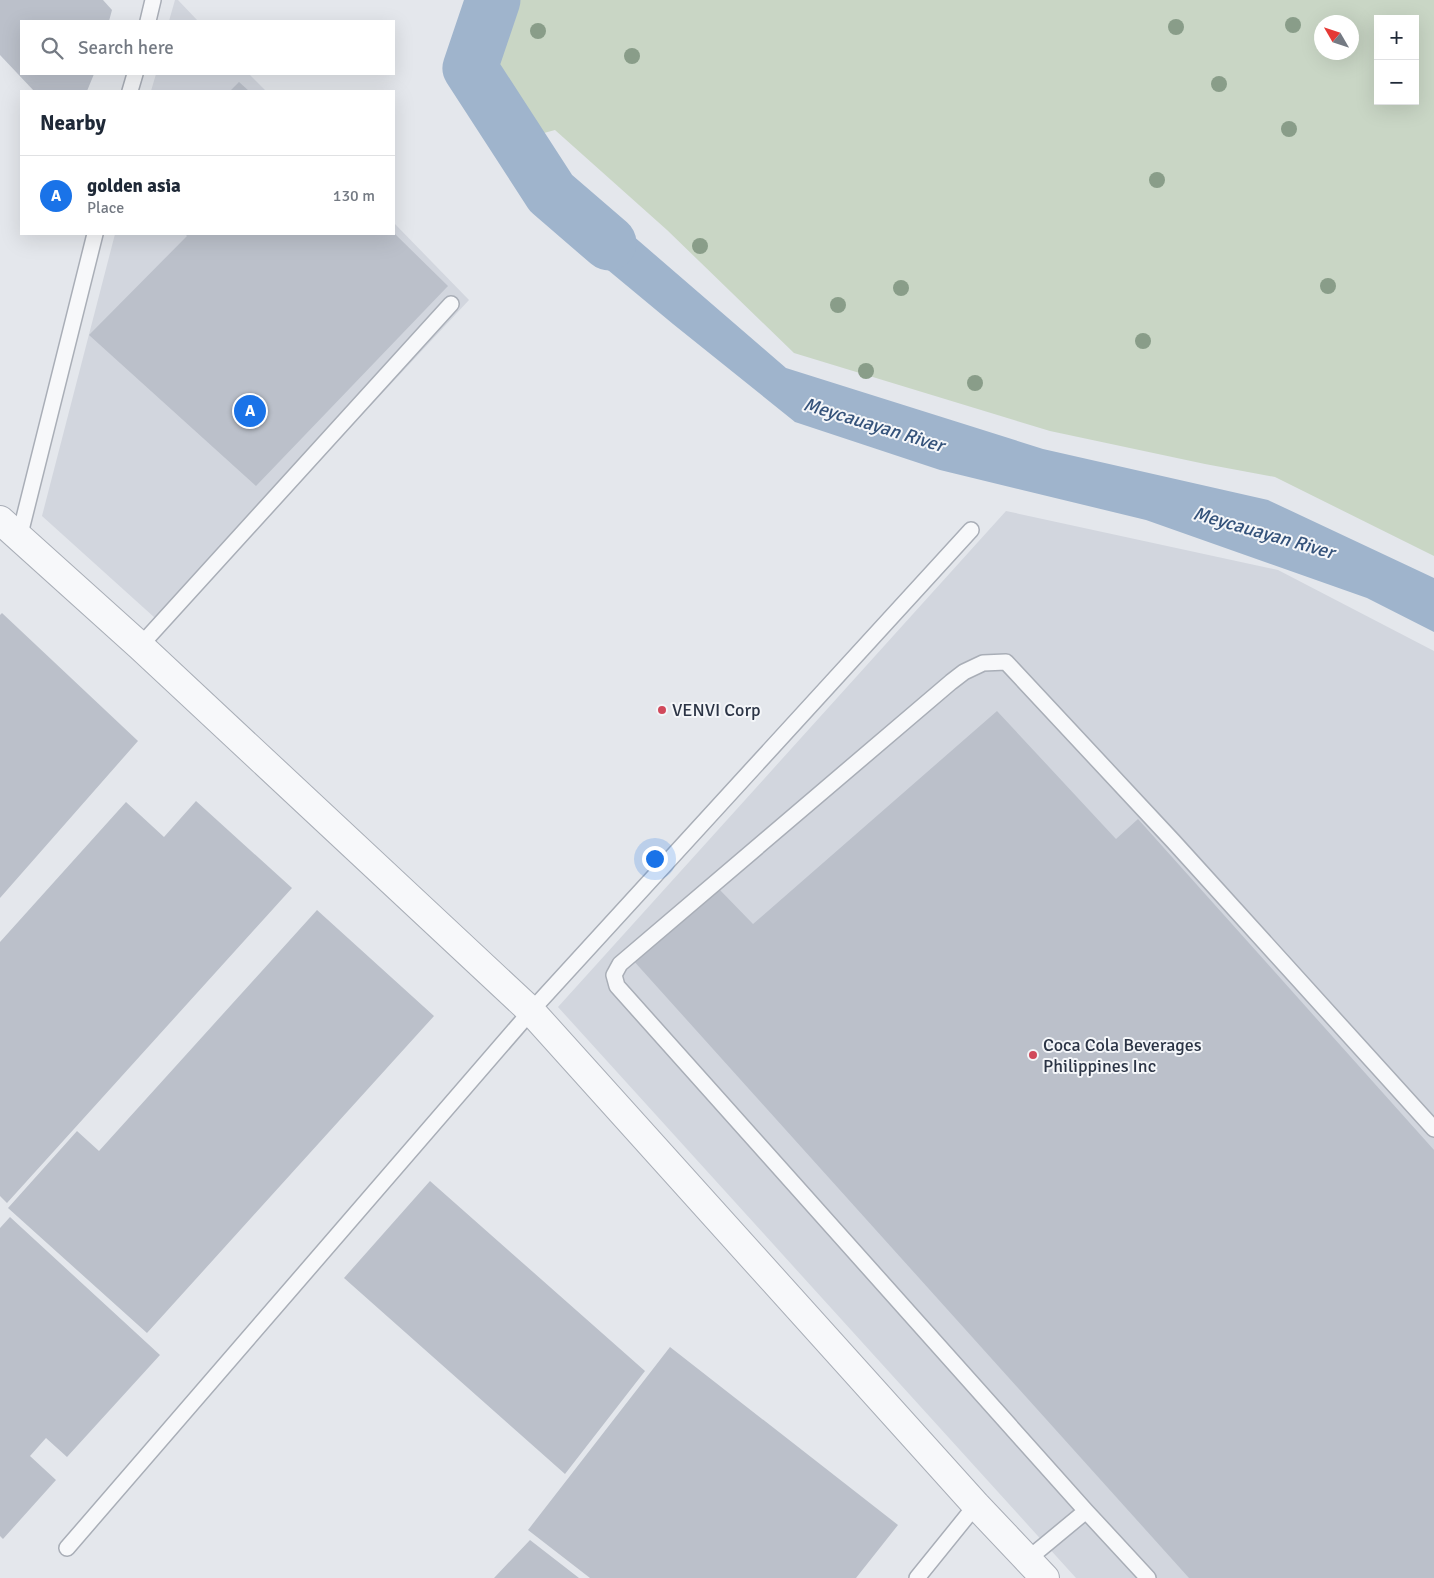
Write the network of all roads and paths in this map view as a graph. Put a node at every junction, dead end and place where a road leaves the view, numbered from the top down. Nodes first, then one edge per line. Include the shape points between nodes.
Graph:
1 (153, 0) edge
2 (148, 20) edge
3 (135, 75) edge
4 (130, 90) edge
5 (95, 235) edge
6 (451, 304) dead end
7 (9, 529) edge
8 (970, 530) dead end
9 (140, 646) junction
10 (531, 1011) junction
11 (1434, 1129) edge
12 (976, 1505) junction
13 (1086, 1511) junction
14 (67, 1548) dead end
15 (1036, 1568) edge
16 (917, 1578) edge
17 (1148, 1578) edge

1 - 2 lane
3 - 4 lane
5 - 7 lane
6 - 9 lane
7 - 9 street
8 - 10 lane
9 - 10 street
10 - 12 street
10 - 14 lane
11 - 13 lane via 1174,841 1006,662 983,663 951,682 620,964 614,975 617,986
12 - 15 street
12 - 16 lane
13 - 15 lane
13 - 17 lane

